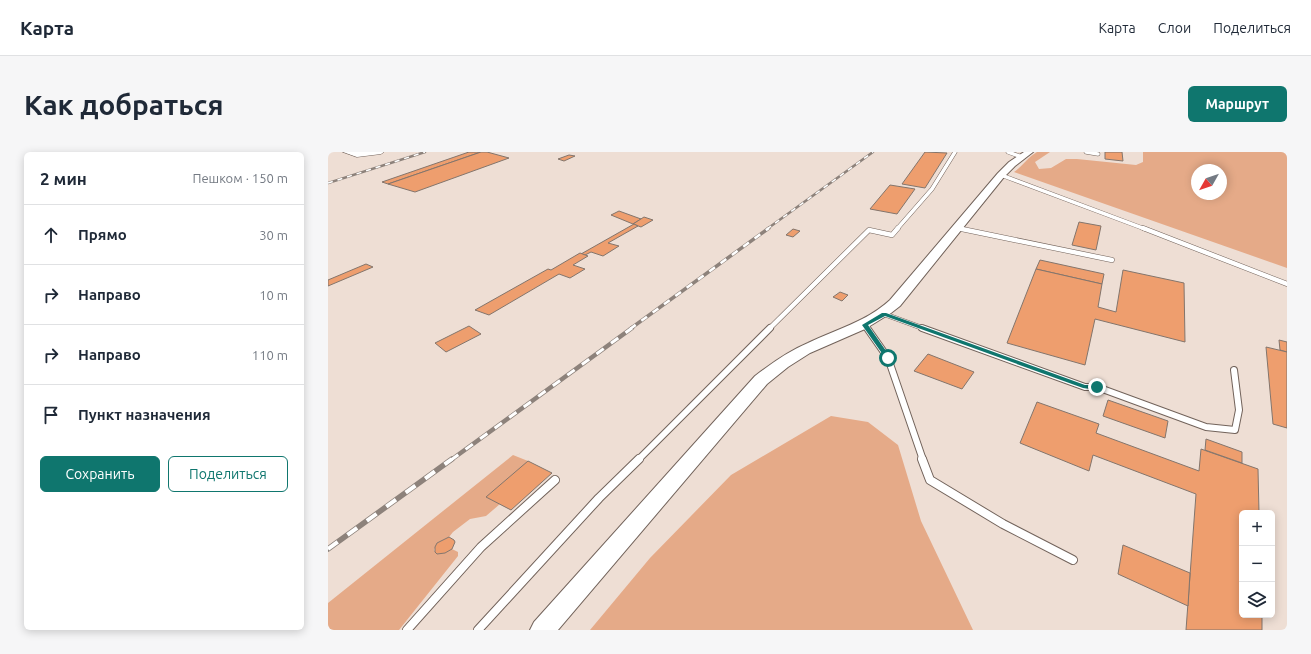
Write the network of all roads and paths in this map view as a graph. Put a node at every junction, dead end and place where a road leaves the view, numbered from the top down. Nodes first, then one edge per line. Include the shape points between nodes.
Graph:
1 (346, 152) edge
2 (381, 152) edge
3 (955, 152) edge
4 (1086, 152) edge
5 (1019, 154) edge
6 (1098, 154) dead end
7 (1001, 175) junction
8 (957, 228) junction
9 (1112, 260) dead end
10 (1287, 284) edge
11 (884, 314) junction
12 (865, 325) junction
13 (1234, 370) dead end
14 (555, 480) dead end
15 (1073, 560) dead end
16 (407, 630) edge
17 (478, 630) edge
18 (542, 630) edge

1 - 2 street via 358,155
3 - 17 lane via 932,189 892,235 869,230 599,498
4 - 6 lane
5 - 7 street
7 - 8 street
7 - 10 lane
8 - 9 lane
8 - 11 street
11 - 12 street
11 - 13 lane via 1085,387 1097,387 1206,427 1235,430 1239,410
12 - 15 lane via 888,358 930,480 1004,524
12 - 18 street via 796,354 761,380
14 - 16 lane via 481,547

